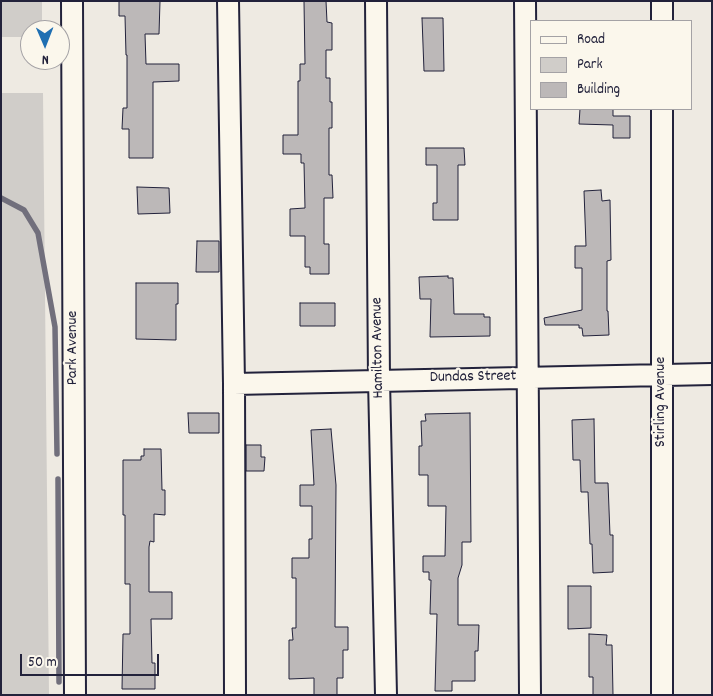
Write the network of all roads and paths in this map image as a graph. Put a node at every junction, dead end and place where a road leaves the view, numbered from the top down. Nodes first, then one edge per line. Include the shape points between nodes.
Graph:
1 (72, 1) edge
2 (228, 1) edge
3 (376, 1) edge
4 (525, 1) edge
5 (662, 1) edge
6 (662, 20) edge
7 (662, 110) edge
8 (712, 374) edge
9 (662, 375) junction
10 (527, 377) junction
11 (379, 380) junction
12 (234, 384) junction
13 (75, 695) edge
14 (235, 695) edge
15 (386, 695) edge
16 (530, 695) edge
17 (662, 695) edge

1 - 13 street, Park Avenue
2 - 12 street
3 - 11 street, Hamilton Avenue
4 - 10 street
5 - 6 street
7 - 9 street, Stirling Avenue
8 - 9 street, Dundas Street
9 - 10 street, Dundas Street
9 - 17 street, Stirling Avenue
10 - 11 street, Dundas Street
10 - 16 street
11 - 12 street, Dundas Street
11 - 15 street, Hamilton Avenue
12 - 14 street

